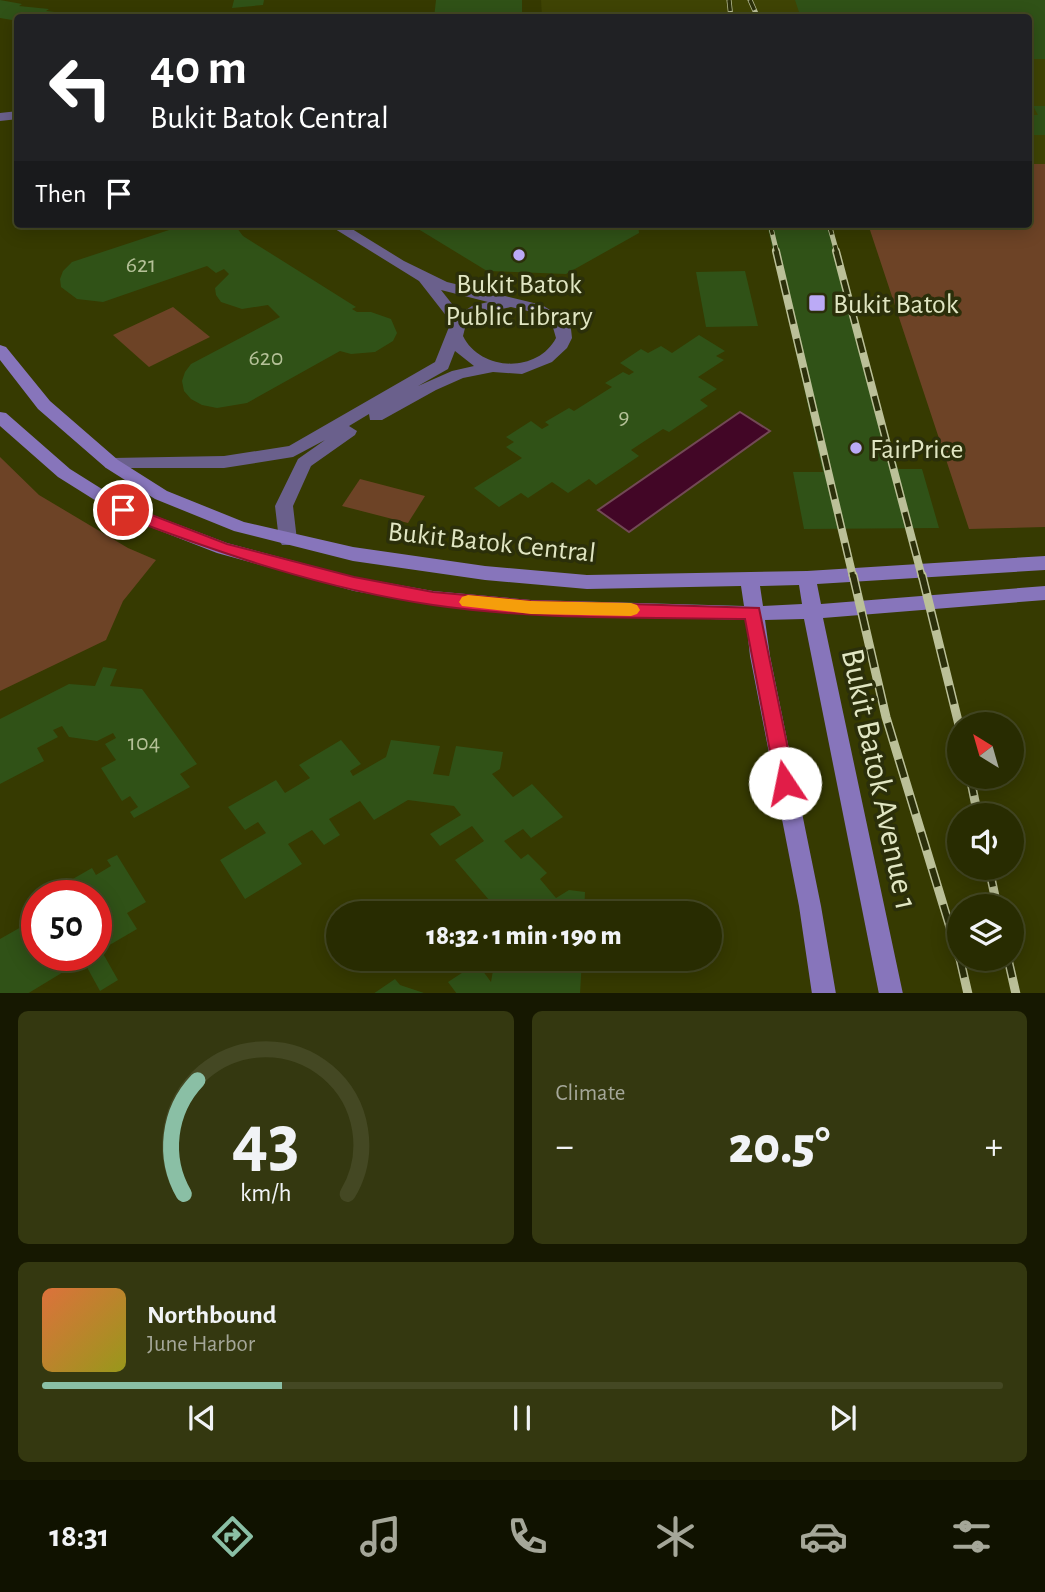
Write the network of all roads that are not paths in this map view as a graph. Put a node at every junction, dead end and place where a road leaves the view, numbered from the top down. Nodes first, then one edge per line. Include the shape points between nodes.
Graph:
1 (341, 228) edge
2 (422, 277) junction
3 (511, 302) junction
4 (457, 326) junction
5 (0, 351) edge
6 (506, 368) junction
7 (0, 417) edge
8 (112, 464) junction
9 (288, 540) junction
10 (1045, 563) edge
11 (807, 578) junction
12 (750, 580) junction
13 (1045, 593) edge
14 (813, 612) junction
15 (753, 613) junction
16 (824, 993) edge
17 (891, 993) edge

1 - 2 street
2 - 3 street
2 - 4 street
3 - 4 street via 471,311
3 - 6 street via 553,315 561,324 563,337 545,360
4 - 6 street via 455,341 461,351 472,360
4 - 8 street via 442,365 293,451 224,462
5 - 8 main road, Bukit Batok Central via 44,405
6 - 9 street via 447,376 341,436 304,463 284,506
7 - 15 main road, Bukit Batok Central via 64,473 123,510 223,548 354,584 433,598 531,607
8 - 9 main road, Bukit Batok Central via 186,506
9 - 12 main road, Bukit Batok Central via 498,575 587,582
10 - 11 main road, Bukit Batok Central
11 - 12 main road, Bukit Batok Central
11 - 14 main road, Bukit Batok Avenue 1
12 - 15 main road
13 - 14 main road, Bukit Batok Central
14 - 15 main road, Bukit Batok Central
14 - 17 main road, Bukit Batok Avenue 1
15 - 16 main road

